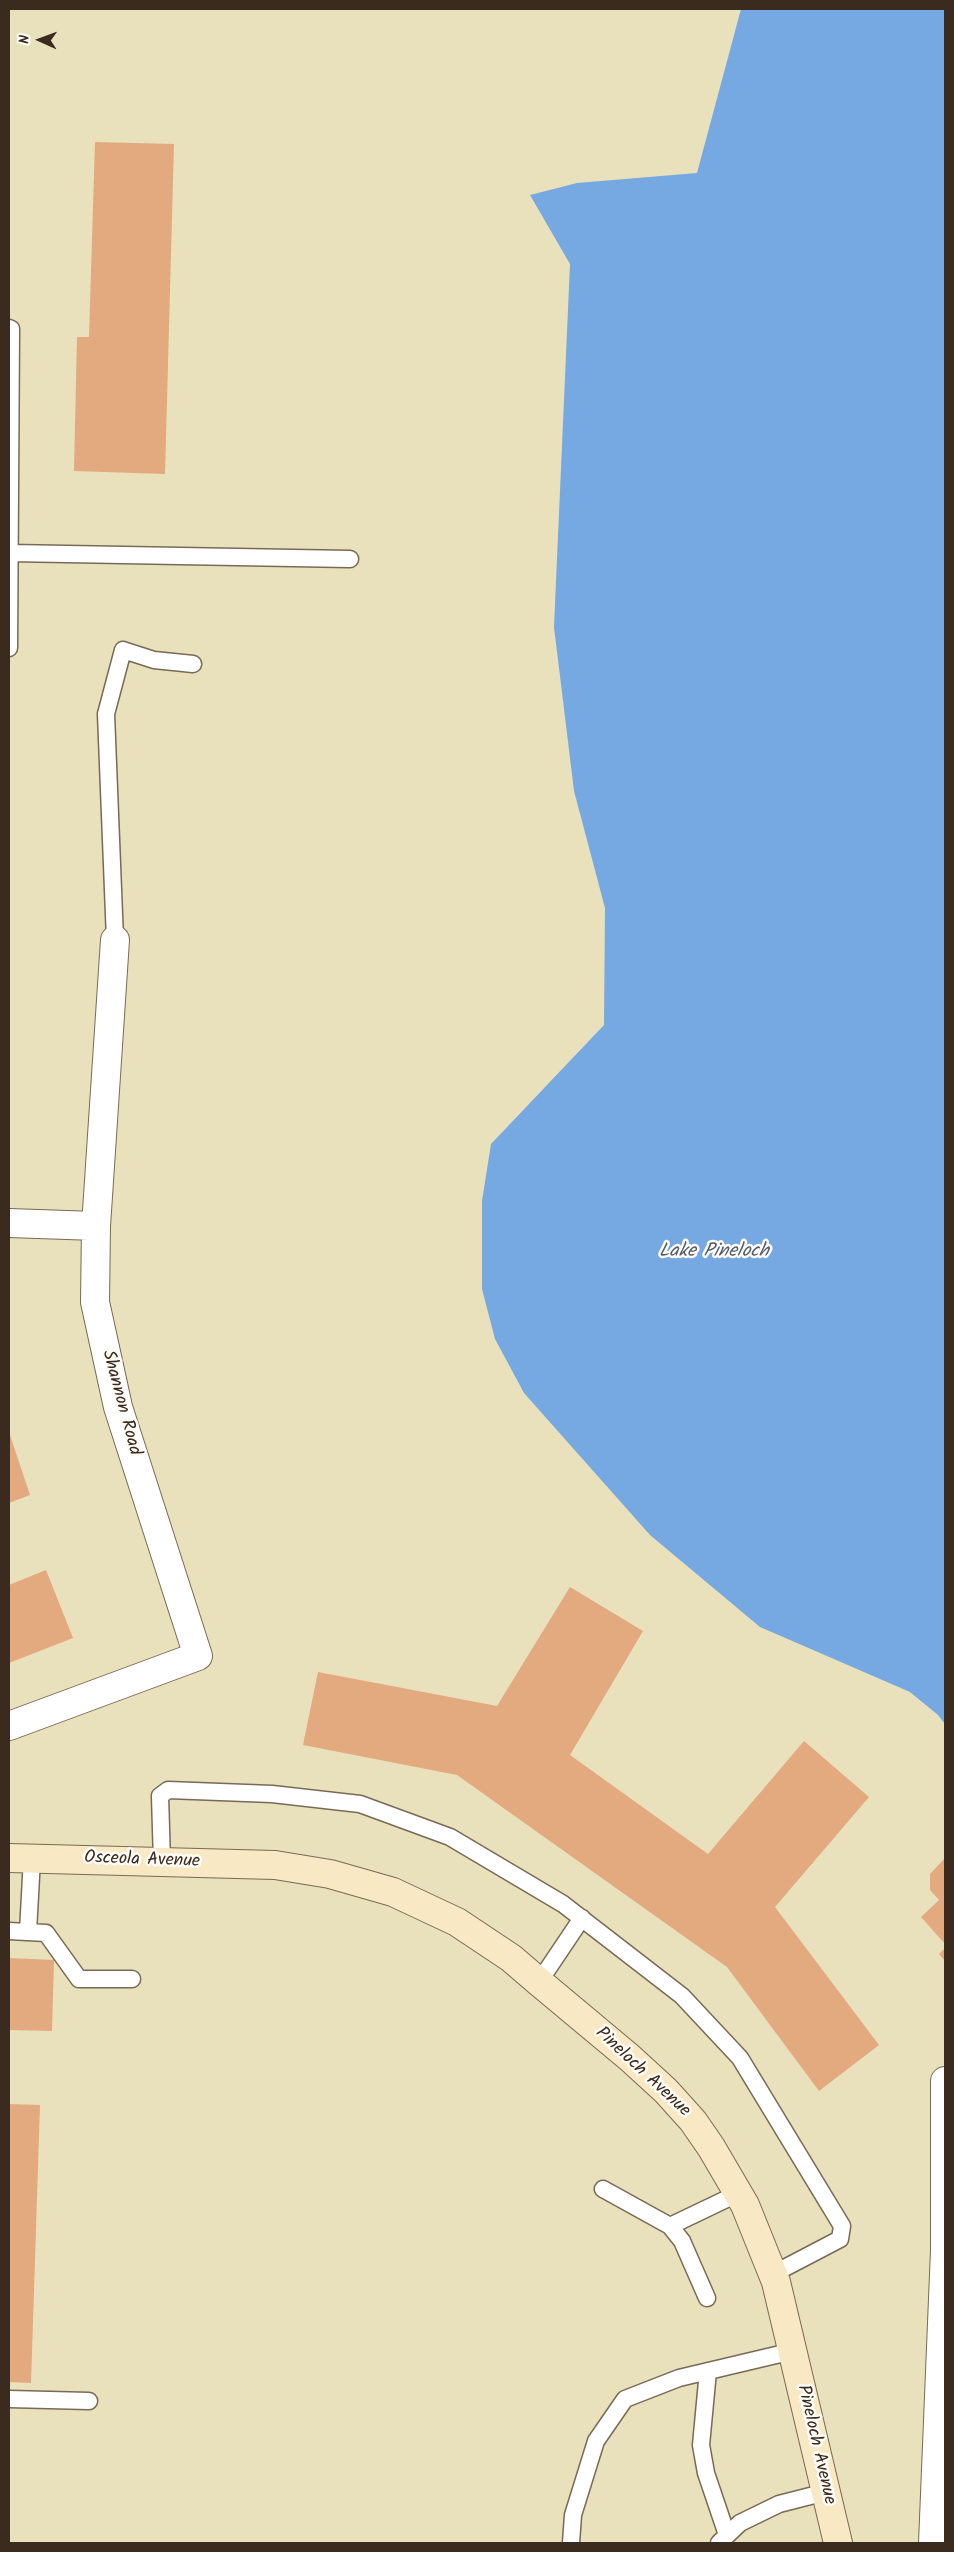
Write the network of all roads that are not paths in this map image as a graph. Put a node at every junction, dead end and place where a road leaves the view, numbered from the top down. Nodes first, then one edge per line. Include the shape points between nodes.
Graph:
1 (9, 328) edge
2 (10, 553) edge
3 (350, 559) dead end
4 (9, 648) edge
5 (193, 664) dead end
6 (115, 940) joint
7 (9, 1223) edge
8 (96, 1226) junction
9 (9, 1726) edge
10 (20, 1858) edge
11 (162, 1862) junction
12 (275, 1865) joint
13 (582, 1918) junction
14 (9, 1931) edge
15 (28, 1932) junction
16 (132, 1979) dead end
17 (539, 1982) junction
18 (945, 2081) edge
19 (603, 2189) dead end
20 (738, 2193) junction
21 (670, 2226) junction
22 (773, 2274) junction
23 (707, 2298) dead end
24 (793, 2350) junction
25 (708, 2371) junction
26 (9, 2399) edge
27 (88, 2401) dead end
28 (826, 2492) junction
29 (723, 2539) edge
30 (571, 2543) edge
31 (838, 2543) edge
32 (933, 2543) edge

1 - 2 lane
2 - 3 lane
2 - 4 lane
5 - 6 lane via 154,660 123,650 106,714
6 - 8 street, Shannon Road
7 - 8 street
8 - 9 street, Shannon Road via 95,1302 118,1406 198,1656
10 - 11 street, Osceola Avenue
10 - 15 lane
11 - 12 street, Osceola Avenue
11 - 13 lane via 160,1796 168,1790 272,1794 360,1804 450,1837
12 - 17 street, Pineloch Avenue via 360,1882 426,1906 483,1938
13 - 17 lane
13 - 22 lane via 682,1996 740,2058 842,2226 840,2239
14 - 15 lane
15 - 16 lane via 46,1933 79,1979
17 - 20 street, Pineloch Avenue via 666,2091 693,2121
18 - 32 street via 945,2250
19 - 21 lane
20 - 21 lane
20 - 22 street, Pineloch Avenue
21 - 23 lane via 682,2241
22 - 24 street, Pineloch Avenue
24 - 25 lane
24 - 28 street, Pineloch Avenue
25 - 29 lane via 701,2445
25 - 30 lane via 625,2398 596,2441 573,2515
26 - 27 lane
28 - 29 lane via 779,2504 740,2523
28 - 31 street, Pineloch Avenue

